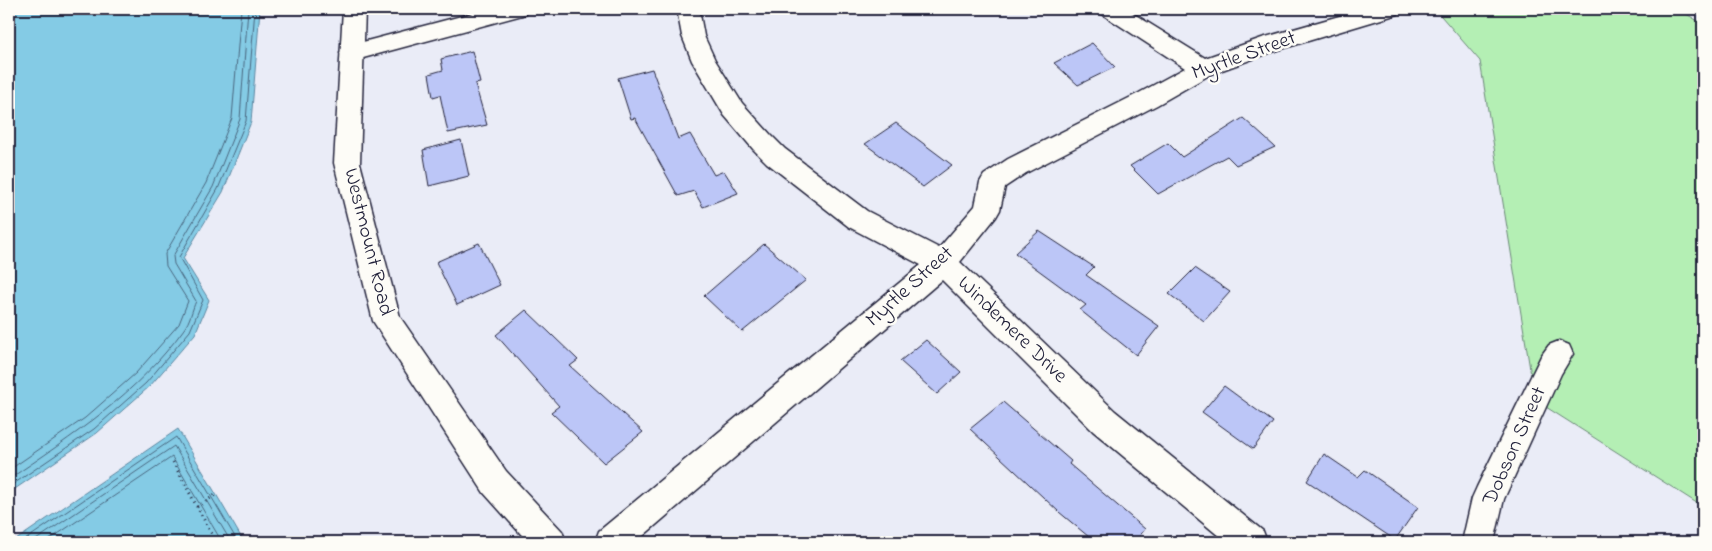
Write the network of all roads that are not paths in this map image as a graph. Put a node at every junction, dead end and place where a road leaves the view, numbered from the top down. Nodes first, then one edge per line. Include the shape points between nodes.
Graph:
1 (354, 9) edge
2 (518, 9) edge
3 (688, 9) edge
4 (1110, 9) edge
5 (1390, 9) edge
6 (352, 54) junction
7 (1203, 68) junction
8 (943, 263) junction
9 (1559, 354) dead end
10 (550, 542) edge
11 (611, 542) edge
12 (1251, 542) edge
13 (1478, 542) edge

1 - 6 street, Westmount Road
2 - 6 street
3 - 8 street, Windemere Drive via 693,36 704,61 751,132 776,156 858,219
4 - 7 street
5 - 7 street, Myrtle Street via 1270,44
6 - 10 street, Westmount Road via 347,163 387,321 495,482
7 - 8 street, Myrtle Street via 1017,166 993,182 987,210
8 - 11 street, Myrtle Street
8 - 12 street, Windemere Drive via 1104,421
9 - 13 street, Dobson Street via 1488,498

